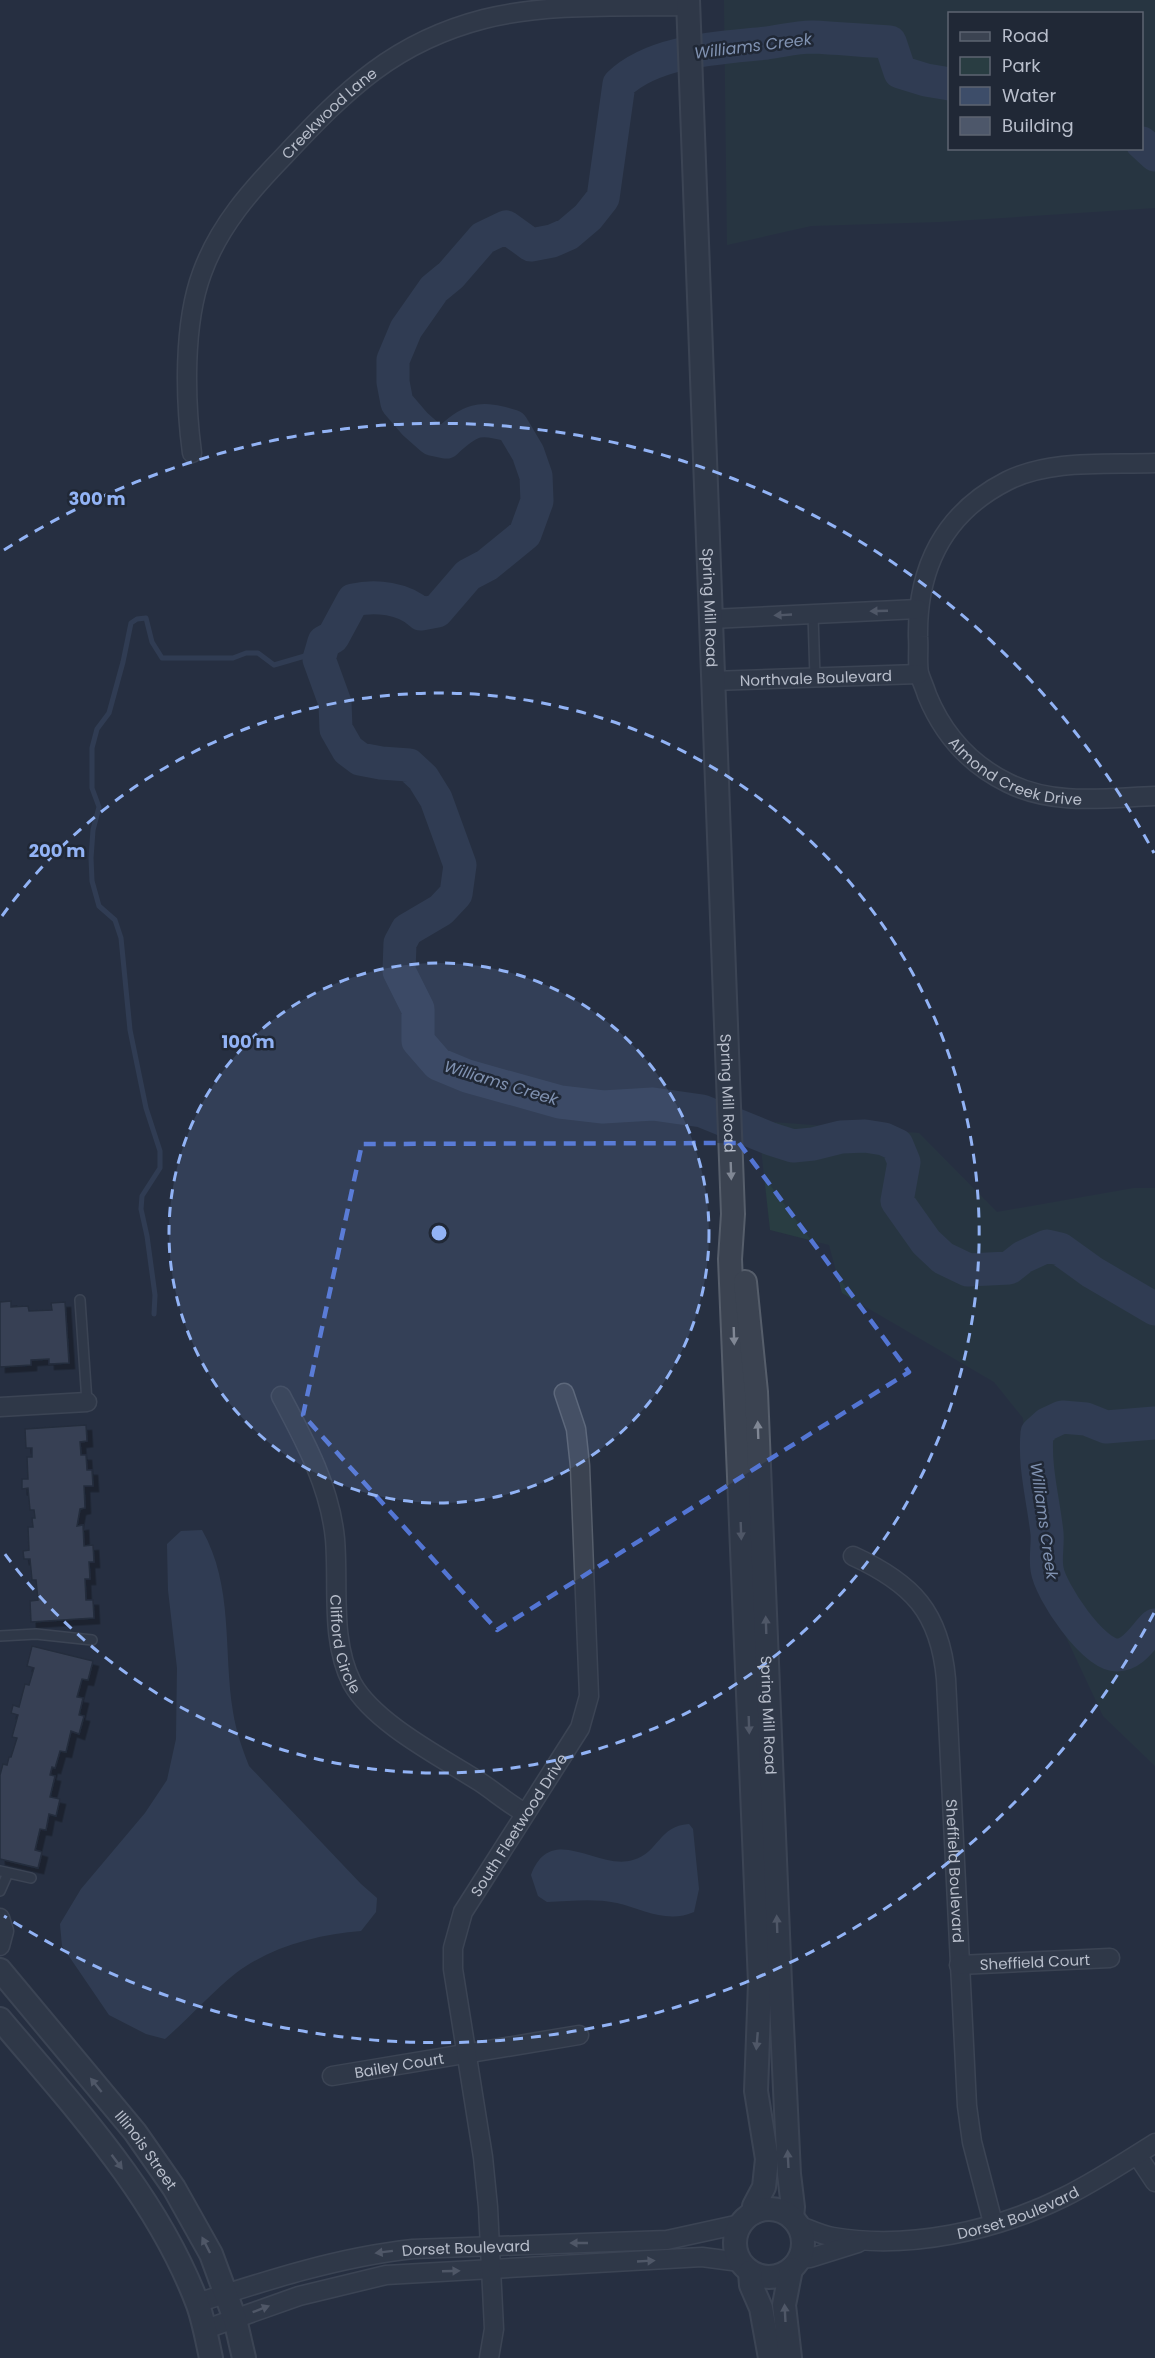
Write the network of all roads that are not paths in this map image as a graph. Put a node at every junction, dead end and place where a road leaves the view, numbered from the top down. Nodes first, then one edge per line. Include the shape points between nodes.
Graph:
1 (688, 3) edge
2 (192, 453) dead end
3 (1155, 463) edge
4 (918, 609) junction
5 (813, 614) junction
6 (711, 619) junction
7 (920, 674) junction
8 (815, 678) junction
9 (712, 681) junction
10 (1155, 796) edge
11 (732, 1214) junction
12 (80, 1300) dead end
13 (564, 1393) dead end
14 (281, 1396) dead end
15 (87, 1402) joint
16 (0, 1407) edge
17 (853, 1556) dead end
18 (0, 1636) edge
19 (92, 1640) dead end
20 (525, 1813) junction
21 (4, 1872) edge
22 (31, 1878) dead end
23 (0, 1891) edge
24 (0, 1918) edge
25 (0, 1946) edge
26 (1110, 1958) dead end
27 (959, 1965) junction
28 (0, 1970) edge
29 (0, 2019) edge
30 (579, 2035) dead end
31 (466, 2054) junction
32 (332, 2076) dead end
33 (1155, 2143) edge
34 (1137, 2154) junction
35 (1155, 2182) edge
36 (747, 2218) junction
37 (795, 2221) junction
38 (993, 2223) junction
39 (866, 2241) junction
40 (490, 2258) junction
41 (795, 2264) junction
42 (745, 2267) junction
43 (226, 2294) junction
44 (197, 2303) junction
45 (235, 2319) junction
46 (206, 2329) junction
47 (211, 2358) edge
48 (244, 2358) edge
49 (489, 2358) edge
50 (770, 2358) edge
51 (790, 2358) edge

1 - 2 street, Creekwood Lane via 528,10 482,19 425,39 364,76 335,102 246,196 226,224 201,273 189,329
1 - 6 street, Spring Mill Road
3 - 4 street via 1043,469 1009,480 981,497 958,516 941,540 926,573
4 -> 5 street
4 - 7 street
5 -> 6 street
5 - 8 lane
6 - 9 street, Spring Mill Road
7 - 8 street, Northvale Boulevard
7 - 10 street, Almond Creek Drive via 943,730 983,769 1008,783 1037,795 1078,799
8 - 9 street, Northvale Boulevard
9 -> 11 street, Spring Mill Road
11 -> 36 street, Spring Mill Road via 730,1259 760,1983 756,2091 767,2159 764,2187
37 -> 11 street, Spring Mill Road via 781,2007 756,1392 743,1260
12 - 15 lane
13 - 20 street, South Fleetwood Drive via 576,1429 580,1466 589,1696 580,1728
14 - 20 street, Clifford Circle via 326,1492 335,1538 339,1639 353,1684 387,1722
15 - 16 street
17 - 27 street, Sheffield Boulevard via 893,1576 931,1618 940,1638 946,1679
18 - 19 lane via 36,1634
20 - 31 street, South Fleetwood Drive via 463,1912 453,1948
21 - 22 lane
21 - 23 lane
24 - 25 street via 4,1931
26 - 27 street, Sheffield Court
27 - 38 street, Sheffield Boulevard via 967,2106
43 -> 28 street, Illinois Street via 211,2254 159,2164
29 -> 44 street, Illinois Street via 143,2197
30 - 31 street, Bailey Court
31 - 32 street, Bailey Court
31 - 40 street, South Fleetwood Drive via 483,2157
33 - 34 street, Dorset Boulevard
34 - 35 street
34 - 38 street, Dorset Boulevard via 1062,2198
36 - 37 street via 763,2209 773,2209
36 -> 40 street, Dorset Boulevard via 667,2240
36 - 42 street via 734,2243
37 - 39 street, Dorset Boulevard via 824,2235
37 - 41 street via 803,2242
38 - 39 street, Dorset Boulevard via 940,2237
39 - 41 street, Dorset Boulevard
40 -> 42 street, Dorset Boulevard via 702,2257
40 -> 43 street, Dorset Boulevard via 413,2249 376,2253
45 -> 40 street, Dorset Boulevard via 299,2296 358,2281
40 - 49 street, South Fleetwood Drive via 494,2329
41 - 42 street via 782,2275 771,2277 760,2276
51 -> 41 street via 784,2305
42 - 50 street via 761,2308
43 - 44 street, Dorset Boulevard
43 - 45 street, Illinois Street
44 - 46 street, Illinois Street
45 - 46 street, Dorset Boulevard
45 - 48 street, Illinois Street
46 - 47 street, Illinois Street

